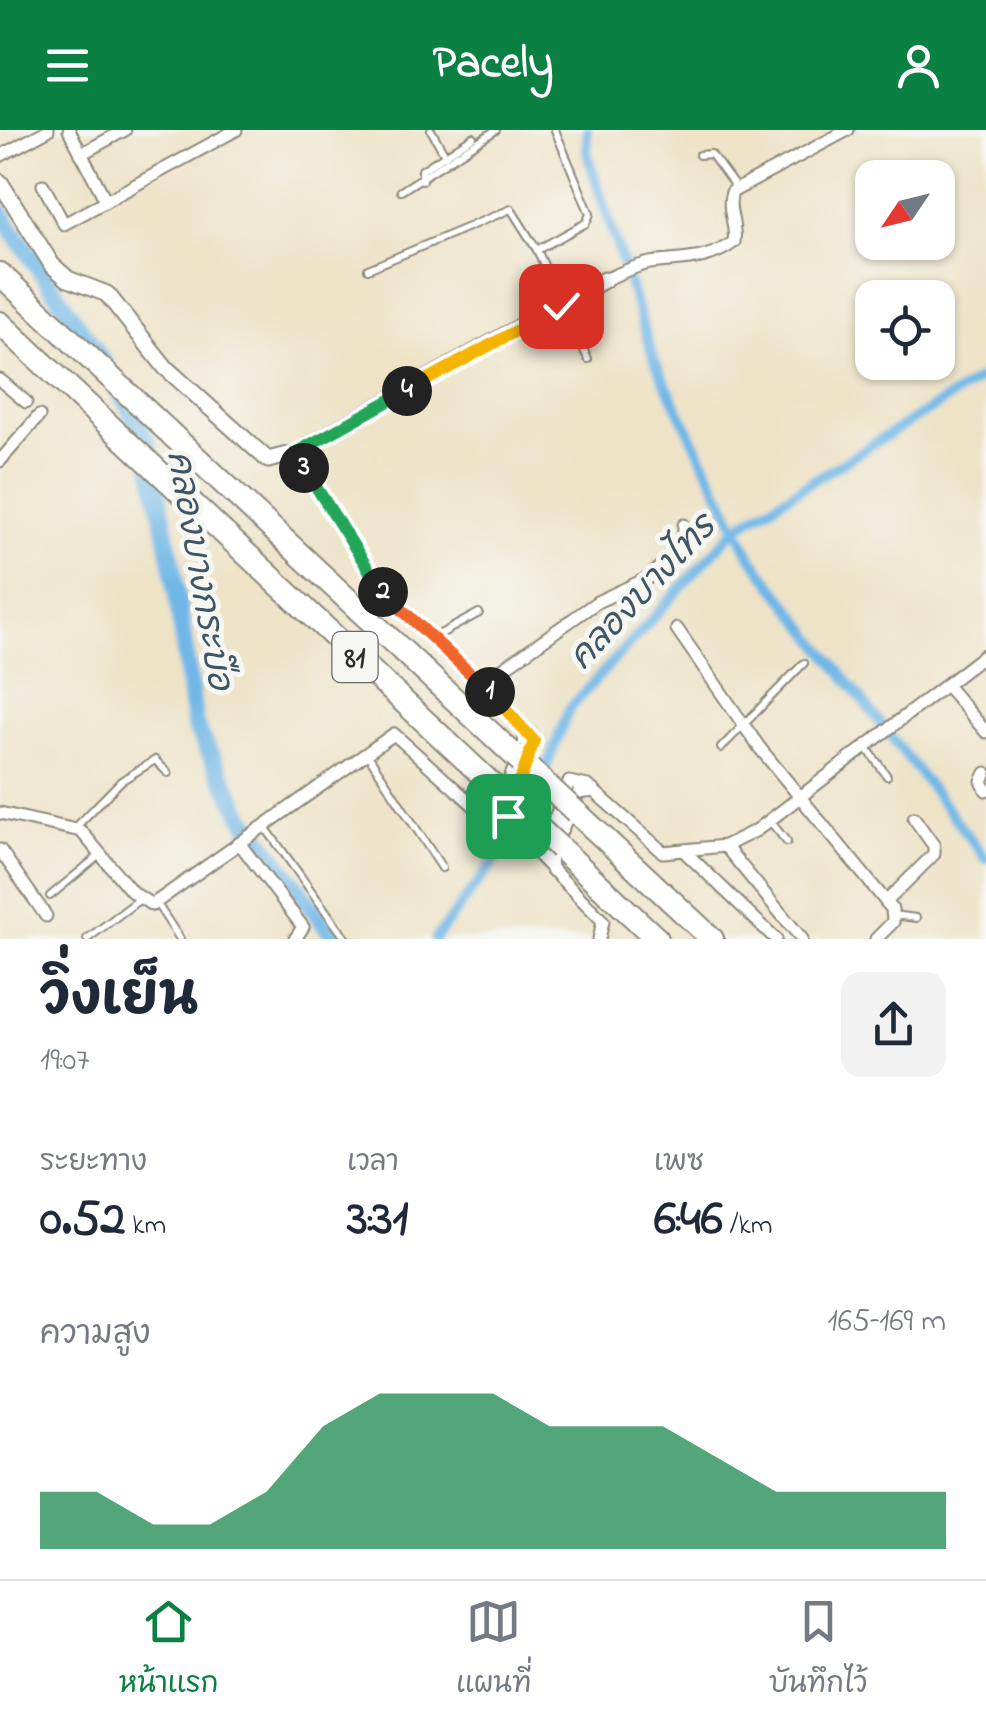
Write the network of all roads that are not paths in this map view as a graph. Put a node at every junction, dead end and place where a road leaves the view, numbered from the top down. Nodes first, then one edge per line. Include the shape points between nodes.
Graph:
1 (48, 130) edge
2 (68, 130) edge
3 (125, 130) edge
4 (236, 130) edge
5 (431, 130) edge
6 (496, 130) edge
7 (554, 130) edge
8 (848, 130) edge
9 (473, 137) edge
10 (81, 154) junction
11 (700, 155) dead end
12 (0, 156) edge
13 (445, 156) junction
14 (422, 180) junction
15 (0, 182) edge
16 (43, 185) dead end
17 (736, 189) junction
18 (401, 191) dead end
19 (106, 201) junction
20 (537, 250) junction
21 (368, 270) dead end
22 (7, 280) edge
23 (604, 280) joint
24 (561, 306) junction
25 (0, 322) edge
26 (588, 359) dead end
27 (0, 380) edge
28 (26, 402) dead end
29 (38, 416) dead end
30 (295, 453) junction
31 (0, 461) edge
32 (684, 525) dead end
33 (478, 613) dead end
34 (677, 629) dead end
35 (432, 638) junction
36 (986, 654) edge
37 (804, 664) dead end
38 (481, 684) junction
39 (946, 685) junction
40 (744, 726) junction
41 (986, 732) edge
42 (722, 748) dead end
43 (867, 748) junction
44 (366, 752) junction
45 (168, 773) dead end
46 (986, 773) edge
47 (887, 776) dead end
48 (986, 790) edge
49 (801, 798) junction
50 (0, 813) edge
51 (914, 818) dead end
52 (770, 821) junction
53 (74, 828) junction
54 (262, 829) junction
55 (243, 842) junction
56 (787, 842) dead end
57 (725, 846) junction
58 (0, 850) edge
59 (686, 852) junction
60 (102, 854) junction
61 (442, 868) dead end
62 (50, 896) dead end
63 (140, 899) junction
64 (886, 902) junction
65 (157, 904) junction
66 (894, 915) junction
67 (46, 916) dead end
68 (916, 918) dead end
69 (300, 937) edge
70 (87, 939) edge
71 (180, 939) edge
72 (346, 939) edge
73 (599, 939) edge
74 (657, 939) edge
75 (712, 939) edge
76 (776, 939) edge
77 (802, 939) edge
78 (876, 939) edge

1 - 12 street
2 - 10 street
3 - 10 street
4 - 19 street
5 - 13 lane
6 - 9 lane
7 - 20 lane via 590,214 586,223
8 - 17 street
9 - 13 lane
9 - 14 lane
10 - 19 street
11 - 17 lane via 711,154
13 - 14 lane via 422,170
14 - 18 lane
15 - 30 street via 52,265 106,294 166,368 258,454 268,460
16 - 19 street via 64,224
17 - 23 street via 729,201 734,242 688,262 645,264
20 - 21 lane via 517,214 504,210
20 - 24 lane
22 - 75 highway, 81, bridge
23 - 24 street
24 - 26 lane
24 - 30 street
25 - 74 highway, 81, bridge
27 - 28 street
29 - 31 street
30 - 35 street via 380,588
32 - 38 street via 684,544 648,578 596,602
33 - 35 lane
34 - 40 street
35 - 38 street
36 - 39 street
37 - 40 lane
38 - 44 street via 521,722 524,742 496,812 484,815 400,736 390,735
39 - 41 street
39 - 43 street
40 - 42 lane
40 - 49 street
43 - 47 lane
43 - 49 street
44 - 54 street
44 - 61 lane
45 - 53 lane via 155,760 121,781
46 - 48 street
49 - 52 street
49 - 64 street
50 - 53 street
51 - 64 street via 934,854
52 - 56 lane
52 - 57 street
53 - 60 street
54 - 55 street
54 - 72 lane
55 - 65 street
55 - 69 street via 302,927
57 - 59 street
57 - 77 street
58 - 67 street
59 - 73 street via 658,849 595,791 578,793 550,856 553,874 603,921
59 - 76 street
60 - 62 lane
60 - 63 street
63 - 65 street
63 - 70 lane
64 - 66 street
65 - 71 lane
66 - 68 lane
66 - 78 street

